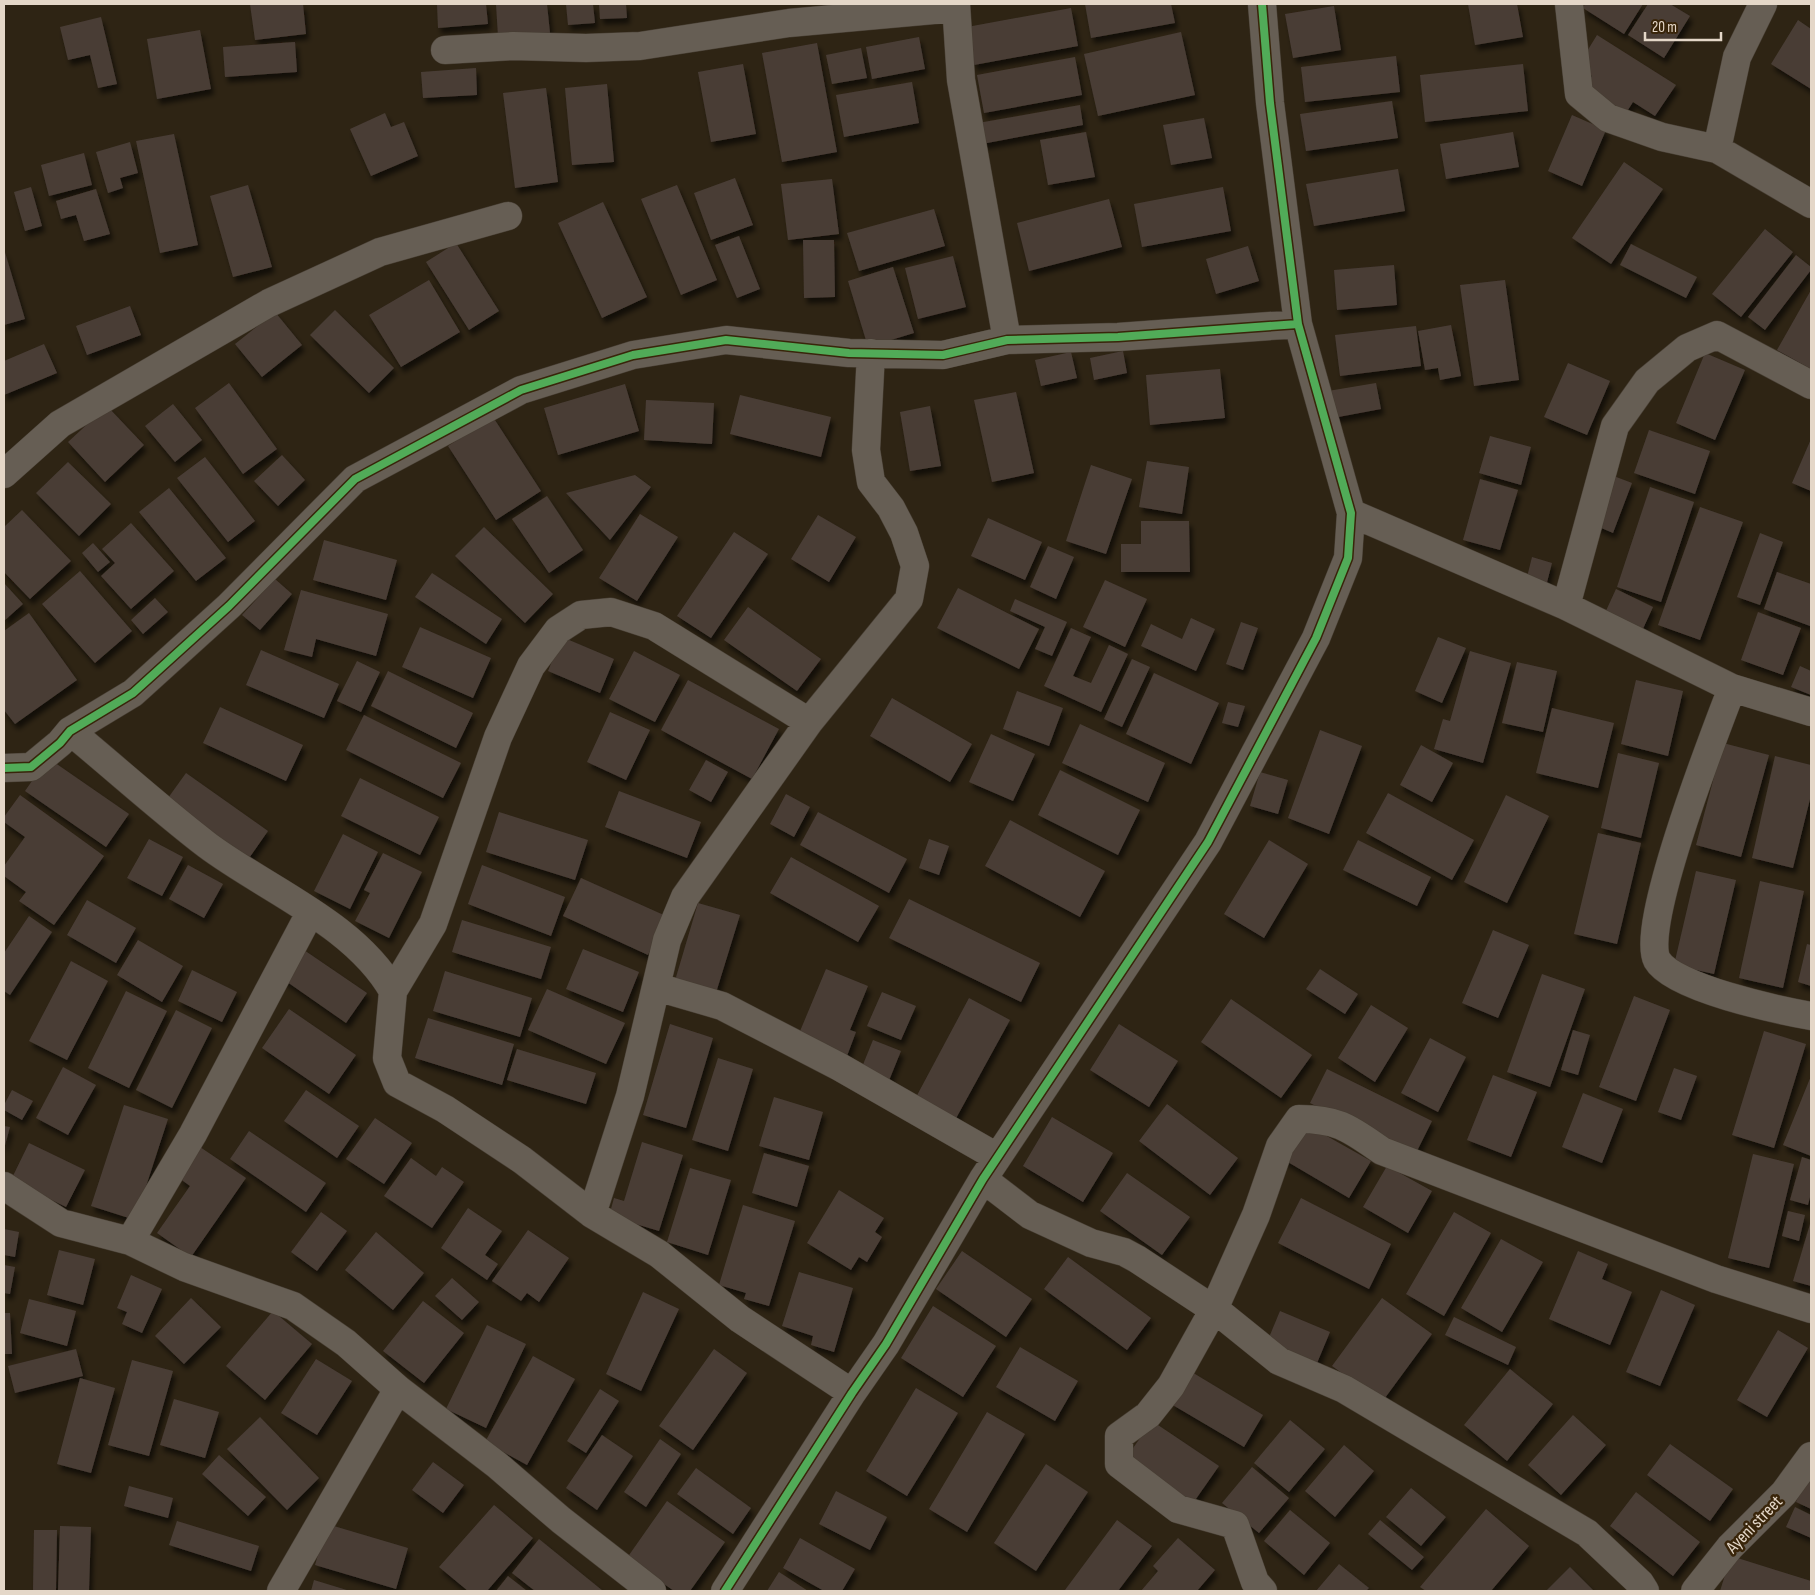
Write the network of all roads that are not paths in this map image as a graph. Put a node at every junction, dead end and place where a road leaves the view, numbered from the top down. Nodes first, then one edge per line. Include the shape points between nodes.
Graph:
1 (1262, 4) edge
2 (1763, 4) edge
3 (956, 6) edge
4 (1572, 8) edge
5 (446, 50) dead end
6 (1717, 149) junction
7 (1811, 204) edge
8 (508, 216) dead end
9 (1298, 324) junction
10 (1007, 340) junction
11 (871, 353) junction
12 (1811, 385) edge
13 (4, 474) edge
14 (1351, 513) junction
15 (1566, 606) junction
16 (1732, 688) junction
17 (1811, 712) edge
18 (809, 722) junction
19 (70, 731) junction
20 (4, 768) edge
21 (310, 912) junction
22 (657, 987) junction
23 (393, 991) junction
24 (1811, 1016) edge
25 (997, 1157) junction
26 (983, 1179) junction
27 (4, 1186) edge
28 (592, 1214) junction
29 (130, 1241) junction
30 (1214, 1309) junction
31 (1811, 1309) edge
32 (398, 1389) junction
33 (852, 1393) junction
34 (1811, 1456) edge
35 (281, 1591) edge
36 (652, 1591) edge
37 (725, 1591) edge
38 (1263, 1591) edge
39 (1645, 1591) edge
40 (1695, 1591) edge

1 - 9 street via 1270,103
2 - 6 street via 1737,57
3 - 5 street via 789,24 640,46 513,46
3 - 10 street via 961,80
4 - 6 street via 1579,94 1608,118 1662,137
6 - 7 street
8 - 13 street via 380,252 269,303 60,424
9 - 10 street via 1194,333
9 - 14 street
10 - 11 street via 943,354
11 - 18 street via 866,450 870,482 892,508 915,566 909,599
11 - 19 street via 726,340 633,355 521,390 355,479 228,606 133,693
12 - 15 street via 1717,335 1688,348 1647,381 1615,426
14 - 15 street
14 - 25 street via 1348,558 1316,638 1208,842
15 - 16 street
16 - 17 street
16 - 24 street via 1690,797 1659,907 1655,940 1657,959 1670,974 1711,991
18 - 22 street via 685,898 667,940
18 - 23 street via 654,626 611,612 581,615 558,630 531,666 502,728 433,924
19 - 20 street via 31,767
19 - 21 street via 207,845
21 - 23 street via 354,942 381,970
21 - 29 street via 193,1134
22 - 25 street via 722,1006 838,1066
22 - 28 street via 630,1096
23 - 28 street via 387,1058 397,1083 446,1109 514,1154
25 - 26 street
26 - 30 street via 1030,1215 1091,1243 1130,1256
26 - 33 street via 886,1344
27 - 29 street via 61,1223
28 - 33 street via 658,1254 740,1319
29 - 32 street via 184,1267 293,1306 346,1343
30 - 31 street via 1256,1215 1280,1146 1299,1119 1325,1119 1348,1127 1382,1151 1698,1273
30 - 38 street via 1171,1386 1148,1415 1119,1436 1119,1464 1178,1509 1235,1525 1255,1582
30 - 39 street via 1279,1361 1344,1389 1587,1533
32 - 35 street
32 - 36 street
33 - 37 street
34 - 40 street, Ayeni street via 1784,1492 1730,1548

